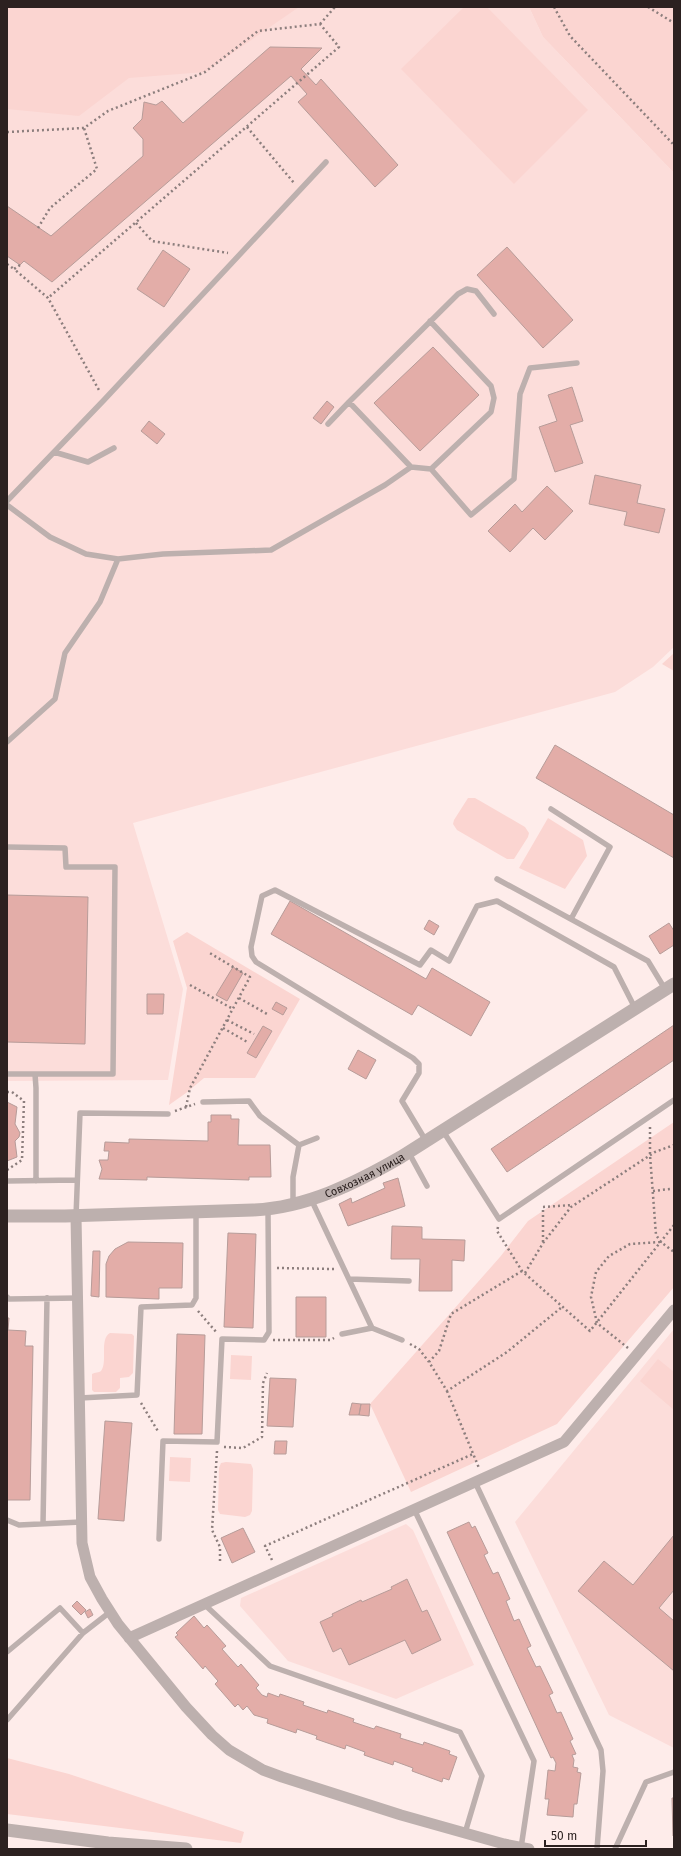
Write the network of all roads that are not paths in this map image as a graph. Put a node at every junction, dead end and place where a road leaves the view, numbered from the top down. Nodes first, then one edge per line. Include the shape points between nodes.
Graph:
1 (326, 162) dead end
2 (494, 314) dead end
3 (430, 322) junction
4 (577, 363) dead end
5 (349, 402) junction
6 (328, 424) dead end
7 (114, 448) dead end
8 (54, 452) junction
9 (411, 467) junction
10 (430, 469) junction
11 (7, 501) edge
12 (7, 505) edge
13 (118, 559) junction
14 (7, 742) edge
15 (551, 808) dead end
16 (7, 847) edge
17 (496, 879) dead end
18 (571, 919) junction
19 (670, 987) edge
20 (635, 1008) junction
21 (7, 1074) edge
22 (35, 1074) junction
23 (674, 1100) edge
24 (203, 1102) road end
25 (168, 1114) road end
26 (443, 1130) junction
27 (317, 1138) dead end
28 (426, 1142) junction
29 (300, 1145) junction
30 (409, 1152) junction
31 (7, 1180) edge
32 (77, 1180) junction
33 (36, 1181) junction
34 (427, 1186) dead end
35 (311, 1199) junction
36 (293, 1205) junction
37 (268, 1210) junction
38 (196, 1212) junction
39 (7, 1216) edge
40 (76, 1216) junction
41 (349, 1279) junction
42 (408, 1281) dead end
43 (7, 1297) edge
44 (47, 1298) junction
45 (78, 1298) junction
46 (674, 1310) edge
47 (372, 1328) junction
48 (342, 1334) road end
49 (402, 1340) road end
50 (80, 1398) junction
51 (479, 1480) junction
52 (414, 1510) junction
53 (7, 1520) edge
54 (81, 1522) junction
55 (43, 1524) junction
56 (158, 1540) dead end
57 (204, 1604) junction
58 (110, 1612) junction
59 (83, 1633) junction
60 (129, 1638) junction
61 (7, 1652) edge
62 (7, 1720) edge
63 (674, 1772) edge
64 (7, 1830) edge
65 (465, 1833) junction
66 (108, 1843) junction
67 (525, 1848) edge
68 (144, 1849) edge
69 (186, 1849) edge
70 (597, 1849) edge
71 (615, 1849) edge

1 - 8 lane
2 - 3 lane via 476,291 467,289 458,294
3 - 5 lane
3 - 10 lane via 491,386 494,398 491,412
4 - 10 lane via 530,368 520,394 514,479 471,515
5 - 6 lane
5 - 9 lane
7 - 8 lane via 88,462
8 - 11 lane
9 - 10 lane
9 - 13 lane via 385,485 271,550 162,554
12 - 13 lane via 50,536 86,554
13 - 14 lane via 100,602 65,653 55,700
15 - 18 lane via 610,847
16 - 22 lane via 65,848 66,867 115,868 113,1074
17 - 18 lane
18 - 19 lane via 648,961
19 - 20 street, Совхозная улица
20 - 26 street, Совхозная улица
20 - 28 lane via 614,968 497,901 478,906 449,961 431,950 420,965 275,890 262,896 251,947 252,956 256,962 419,1064 419,1073 402,1101
21 - 22 lane
22 - 33 lane
23 - 26 lane via 500,1219
24 - 29 lane via 248,1101 260,1116
25 - 32 lane via 80,1113
26 - 28 street, Совхозная улица
27 - 29 lane
28 - 30 street, Совхозная улица
29 - 36 lane via 293,1177
30 - 34 lane
30 - 35 street, Совхозная улица via 376,1172
31 - 33 lane
32 - 33 lane
32 - 40 lane
35 - 36 street, Совхозная улица
35 - 41 lane
36 - 37 street, Совхозная улица
37 - 38 street, Совхозная улица
37 - 56 lane via 269,1332 264,1340 222,1339 217,1442 163,1440
38 - 40 street, Совхозная улица
38 - 50 lane via 196,1298 192,1305 141,1307 137,1395
39 - 40 street, Совхозная улица
40 - 45 street
41 - 42 lane
41 - 47 lane
43 - 44 lane
44 - 45 lane
44 - 55 lane
45 - 50 street
46 - 51 street via 564,1442
47 - 48 lane
47 - 49 lane
50 - 54 street
51 - 52 street
51 - 70 lane via 601,1750 603,1772
52 - 57 street
52 - 67 lane via 534,1761
53 - 55 lane via 20,1525
54 - 55 lane
54 - 58 street via 82,1543 90,1577
57 - 60 street
57 - 65 lane via 270,1666 460,1732 482,1776
58 - 59 lane
58 - 60 street
59 - 61 lane via 60,1608
59 - 62 lane
60 - 65 street via 212,1735 246,1761 282,1777
63 - 71 lane via 646,1782
64 - 66 street
65 - 67 street
66 - 68 street
66 - 69 street

